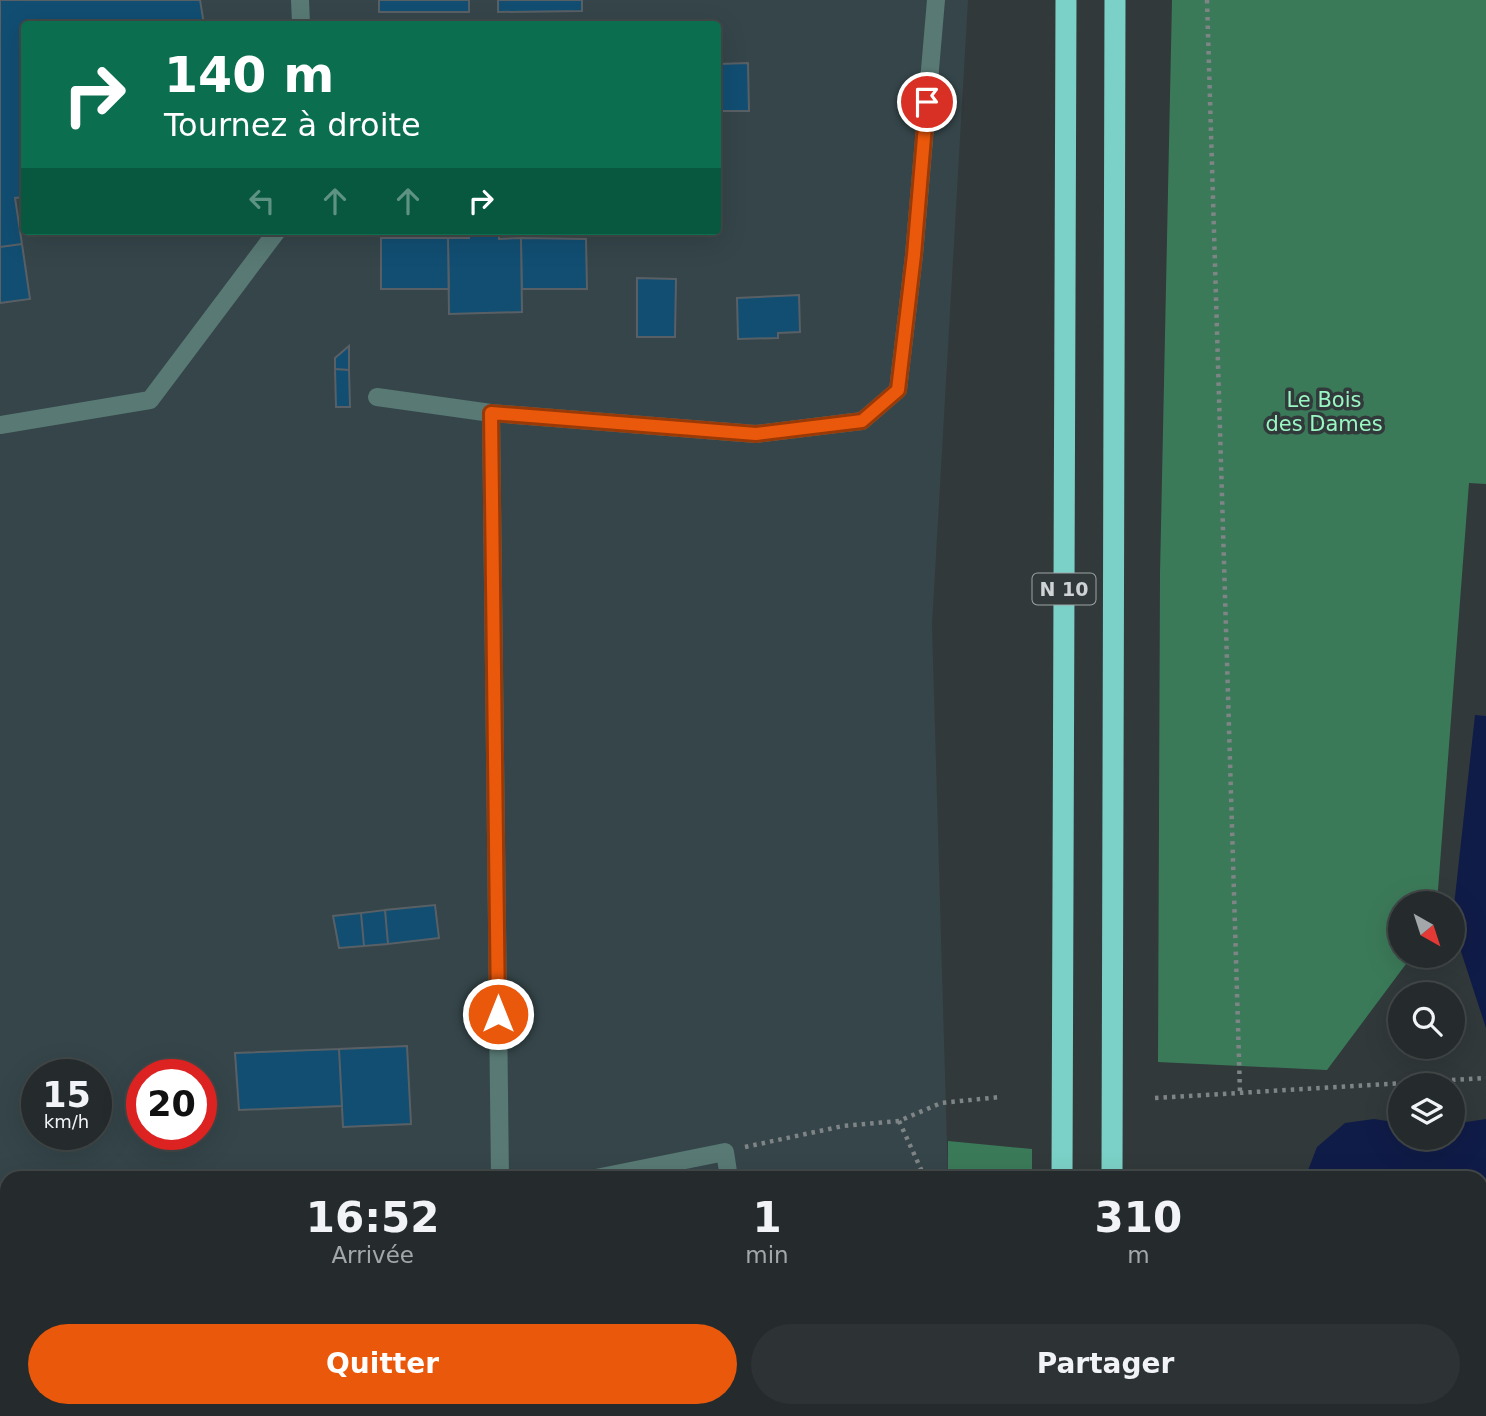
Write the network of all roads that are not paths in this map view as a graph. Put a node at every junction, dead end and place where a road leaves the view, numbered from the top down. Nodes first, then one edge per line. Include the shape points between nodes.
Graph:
1 (300, 0) edge
2 (936, 0) edge
3 (1066, 0) edge
4 (1115, 0) edge
5 (301, 21) edge
6 (274, 235) edge
7 (377, 397) dead end
8 (491, 413) junction
9 (0, 425) edge
10 (500, 1171) edge
11 (631, 1171) edge
12 (728, 1171) edge
13 (1062, 1171) edge
14 (1112, 1171) edge

1 - 5 street
2 - 8 street via 898,390 862,421 756,434
3 - 13 highway, N 10
4 - 14 highway, N 10
6 - 9 street via 150,400
7 - 8 street
8 - 10 street
11 - 12 street via 725,1152

